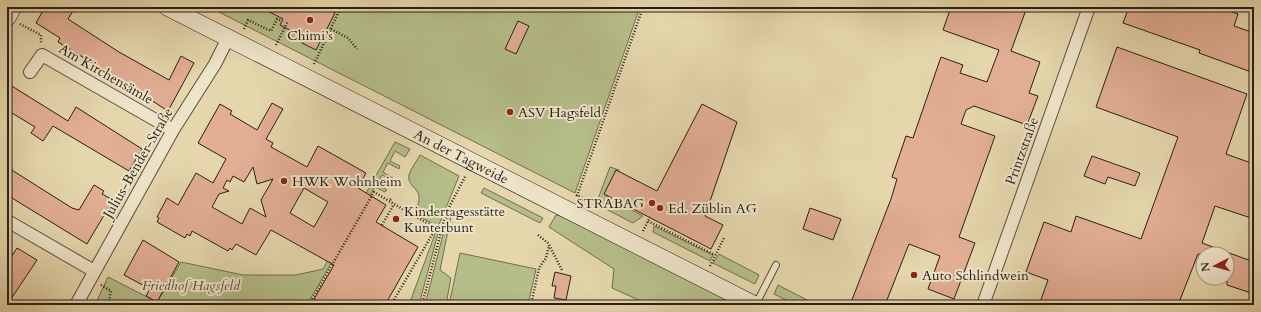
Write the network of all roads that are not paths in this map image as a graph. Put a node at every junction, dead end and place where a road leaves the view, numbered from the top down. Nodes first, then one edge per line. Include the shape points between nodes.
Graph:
1 (14, 7) edge
2 (167, 7) edge
3 (1089, 7) edge
4 (7, 18) edge
5 (233, 40) junction
6 (30, 72) dead end
7 (173, 130) junction
8 (7, 223) edge
9 (776, 265) dead end
10 (94, 271) junction
11 (76, 305) edge
12 (755, 305) edge
13 (983, 305) edge

1 - 4 main road
2 - 5 main road, An der Tagweide
3 - 13 street, Printzstraße
5 - 7 street, Julius-Bender-Straße
5 - 12 main road, An der Tagweide
6 - 7 street, Am Kirchensämle via 42,55
7 - 10 street, Julius-Bender-Straße
8 - 10 street
9 - 12 lane
10 - 11 street, Julius-Bender-Straße

